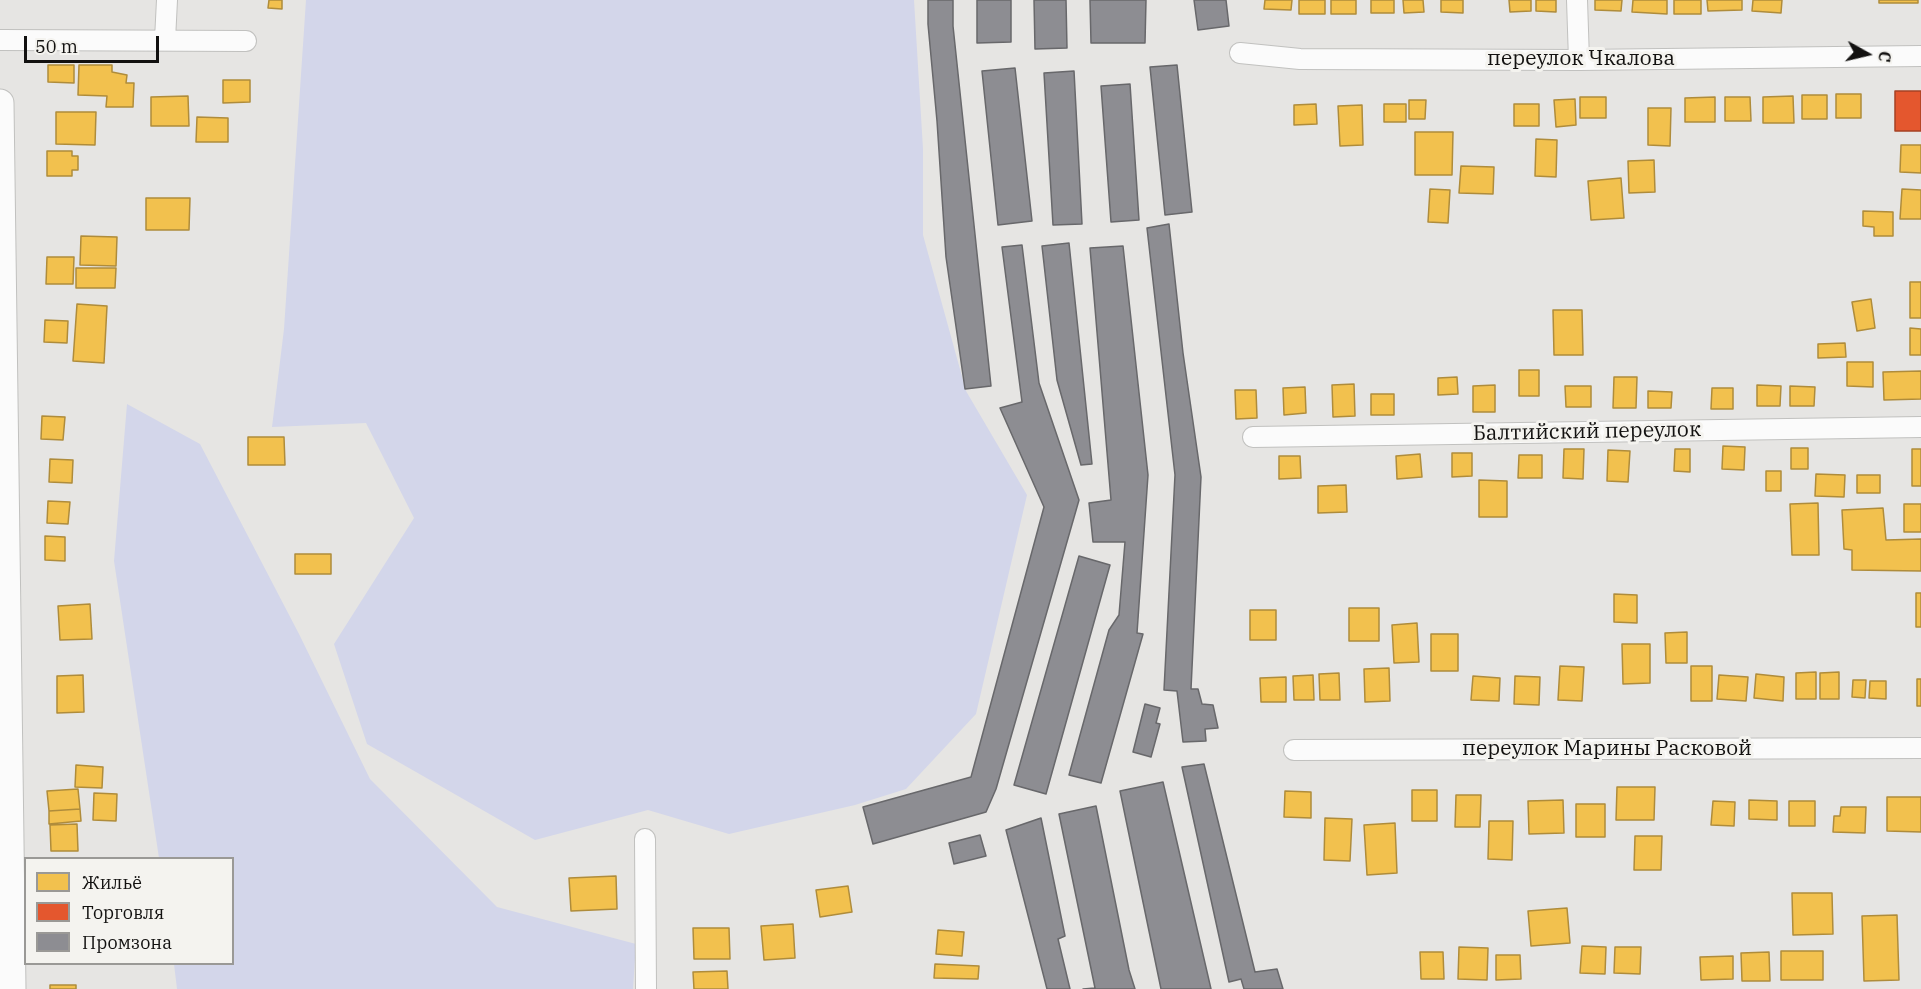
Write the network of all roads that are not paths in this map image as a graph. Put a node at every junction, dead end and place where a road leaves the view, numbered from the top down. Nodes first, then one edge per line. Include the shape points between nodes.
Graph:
1 (167, 0) edge
2 (1577, 0) edge
3 (0, 40) edge
4 (165, 40) junction
5 (246, 41) dead end
6 (1240, 53) dead end
7 (1921, 56) edge
8 (1578, 60) junction
9 (0, 103) edge
10 (1921, 427) edge
11 (1253, 437) dead end
12 (5, 699) edge
13 (1921, 748) edge
14 (1294, 750) dead end
15 (645, 839) dead end
16 (12, 989) edge
17 (646, 989) edge

1 - 4 street
2 - 8 street
3 - 4 street
4 - 5 street
6 - 8 street, переулок Чкалова via 1300,59
7 - 8 street, переулок Чкалова
9 - 12 street
10 - 11 street, Балтийский переулок
12 - 16 street
13 - 14 street, переулок Марины Расковой
15 - 17 street

